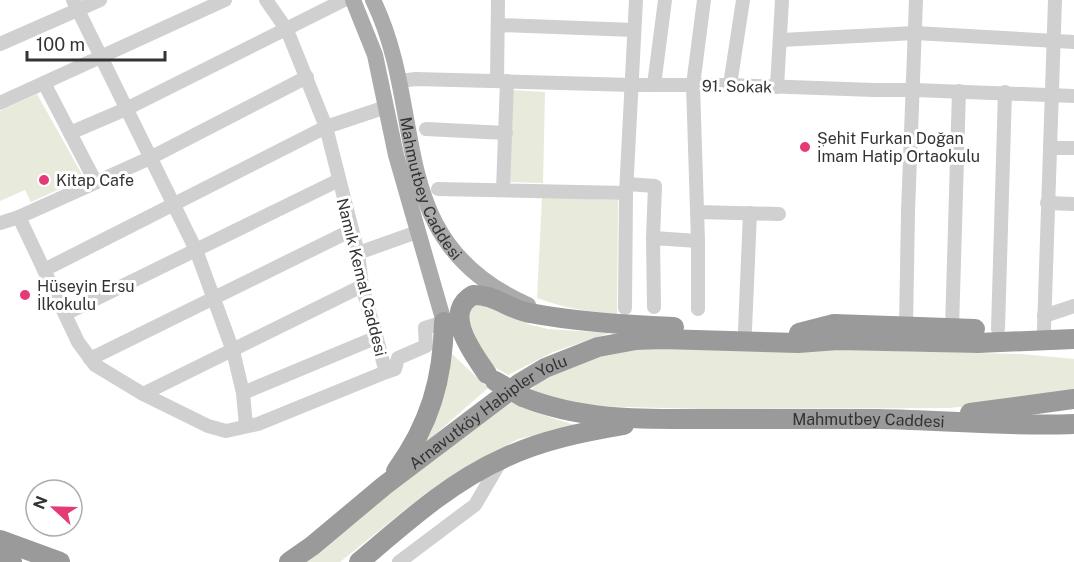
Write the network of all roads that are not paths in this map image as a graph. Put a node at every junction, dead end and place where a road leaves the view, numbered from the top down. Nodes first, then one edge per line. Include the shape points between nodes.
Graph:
1 (100, 0) edge
2 (225, 0) edge
3 (266, 0) edge
4 (344, 0) edge
5 (352, 0) edge
6 (373, 0) edge
7 (498, 0) edge
8 (636, 0) edge
9 (665, 0) edge
10 (704, 0) edge
11 (743, 0) edge
12 (783, 0) edge
13 (916, 0) edge
14 (1055, 0) edge
15 (76, 5) edge
16 (498, 25) junction
17 (287, 30) junction
18 (634, 30) junction
19 (915, 33) junction
20 (780, 40) junction
21 (1053, 41) junction
22 (1074, 42) edge
23 (0, 44) edge
24 (101, 57) junction
25 (307, 77) junction
26 (399, 81) junction
27 (502, 81) junction
28 (44, 83) junction
29 (632, 85) junction
30 (654, 85) junction
31 (693, 85) junction
32 (730, 85) junction
33 (777, 87) junction
34 (914, 90) junction
35 (959, 91) junction
36 (1005, 92) junction
37 (1052, 95) junction
38 (1074, 96) edge
39 (0, 103) edge
40 (386, 107) junction
41 (126, 109) junction
42 (326, 127) junction
43 (426, 129) dead end
44 (70, 133) junction
45 (506, 133) junction
46 (1050, 148) junction
47 (1074, 148) edge
48 (150, 158) junction
49 (339, 180) junction
50 (95, 181) junction
51 (438, 189) dead end
52 (627, 189) junction
53 (503, 190) junction
54 (1047, 203) junction
55 (1074, 204) edge
56 (173, 206) junction
57 (697, 212) junction
58 (750, 213) junction
59 (779, 214) dead end
60 (19, 217) junction
61 (0, 223) edge
62 (352, 230) junction
63 (417, 232) junction
64 (653, 238) junction
65 (698, 241) junction
66 (196, 250) junction
67 (358, 253) junction
68 (44, 270) junction
69 (362, 286) junction
70 (214, 297) junction
71 (1074, 306) edge
72 (654, 307) dead end
73 (625, 308) dead end
74 (698, 309) dead end
75 (65, 314) junction
76 (562, 318) junction
77 (444, 322) junction
78 (1044, 323) junction
79 (906, 327) junction
80 (952, 328) junction
81 (998, 329) junction
82 (1074, 329) edge
83 (745, 330) junction
84 (799, 333) junction
85 (375, 338) junction
86 (1074, 339) edge
87 (838, 340) junction
88 (721, 341) junction
89 (978, 343) junction
90 (233, 351) junction
91 (1074, 352) edge
92 (90, 359) junction
93 (386, 372) junction
94 (491, 378) junction
95 (243, 393) junction
96 (143, 394) junction
97 (1074, 399) edge
98 (663, 419) junction
99 (914, 420) junction
100 (1074, 424) edge
101 (246, 426) junction
102 (502, 458) junction
103 (385, 485) junction
104 (0, 540) edge
105 (0, 558) edge
106 (12, 562) edge
107 (60, 562) edge
108 (289, 562) edge
109 (359, 562) edge
110 (399, 562) edge

1 - 15 street
2 - 24 street
3 - 17 street, Namık Kemal Caddesi
4 - 17 street
5 - 40 main road, Mahmutbey Caddesi via 375,55
6 - 26 main road, Mahmutbey Caddesi
7 - 16 street
8 - 18 street
9 - 30 street
10 - 31 street
11 - 32 street
12 - 20 street
13 - 19 street
14 - 21 street
15 - 23 street
15 - 24 street
16 - 18 street
16 - 27 street
17 - 25 street, Namık Kemal Caddesi
17 - 41 street
18 - 29 street
19 - 20 street
19 - 21 street
19 - 34 street
20 - 33 street
21 - 22 street
21 - 37 street
24 - 28 street
24 - 41 street
25 - 42 street, Namık Kemal Caddesi
25 - 48 street
26 - 27 street, 91. Sokak
26 - 76 main road, Mahmutbey Caddesi via 420,189 435,224 452,248 497,289
27 - 29 street, 91. Sokak
27 - 45 street
28 - 39 street
28 - 44 street
29 - 30 street, 91. Sokak
29 - 52 street
30 - 31 street, 91. Sokak
31 - 32 street, 91. Sokak
31 - 57 street
32 - 33 street, 91. Sokak
33 - 34 street, 91. Sokak
34 - 35 street, 91. Sokak
34 - 79 street
35 - 36 street, 91. Sokak
35 - 80 street
36 - 37 street, 91. Sokak
36 - 81 street
37 - 38 street, 91. Sokak
37 - 46 street
40 - 42 street
40 - 63 main road, Mahmutbey Caddesi
41 - 44 street
41 - 48 street
42 - 49 street, Namık Kemal Caddesi
42 - 56 street
43 - 45 street
44 - 50 street
45 - 53 street
46 - 47 street
46 - 54 street
48 - 50 street
48 - 56 street
49 - 62 street, Namık Kemal Caddesi
49 - 66 street
50 - 60 street
51 - 53 street
52 - 53 street
52 - 64 street via 655,186
52 - 73 street
54 - 55 street
54 - 78 street
56 - 66 street
56 - 68 street
57 - 58 street
57 - 65 street
58 - 59 street
58 - 83 street
60 - 61 street
60 - 68 street, Namık Kemal Caddesi
62 - 67 street, Namık Kemal Caddesi
62 - 70 street
63 - 67 street
63 - 77 main road, Mahmutbey Caddesi
64 - 65 street
64 - 72 street
65 - 74 street
66 - 70 street
66 - 75 street
67 - 69 street, Namık Kemal Caddesi
68 - 75 street, Namık Kemal Caddesi
69 - 85 street, Namık Kemal Caddesi
69 - 90 street
70 - 90 street
70 - 92 street
71 - 78 street
75 - 92 street, Namık Kemal Caddesi
76 - 83 highway
76 - 94 highway via 526,313 481,295 467,298 460,311 463,333
77 - 93 street via 425,328 426,346 398,358 395,369
77 - 94 highway via 464,352
77 - 103 highway via 433,402 417,437
78 - 81 highway
78 - 82 highway
79 - 80 highway
79 - 84 highway via 834,324
80 - 81 highway
83 - 84 highway
83 - 88 highway
84 - 87 highway
85 - 93 street, Namık Kemal Caddesi
85 - 95 street
86 - 89 highway
87 - 88 highway, Arnavutköy Habipler Yolu
87 - 89 highway
88 - 103 highway, Arnavutköy Habipler Yolu via 636,340 577,354 520,383
89 - 91 highway
90 - 95 street
90 - 96 street
92 - 96 street, Namık Kemal Caddesi
93 - 101 street, Namık Kemal Caddesi
94 - 98 highway, bridge via 523,397 570,412
95 - 101 street
96 - 101 street, Namık Kemal Caddesi via 208,426 226,431
97 - 99 highway
98 - 99 highway, Mahmutbey Caddesi
98 - 102 highway via 561,438
99 - 100 highway, Mahmutbey Caddesi via 1026,426
102 - 109 highway via 418,512
102 - 110 street via 475,505
103 - 108 highway, Arnavutköy Habipler Yolu
104 - 107 highway
105 - 106 highway

